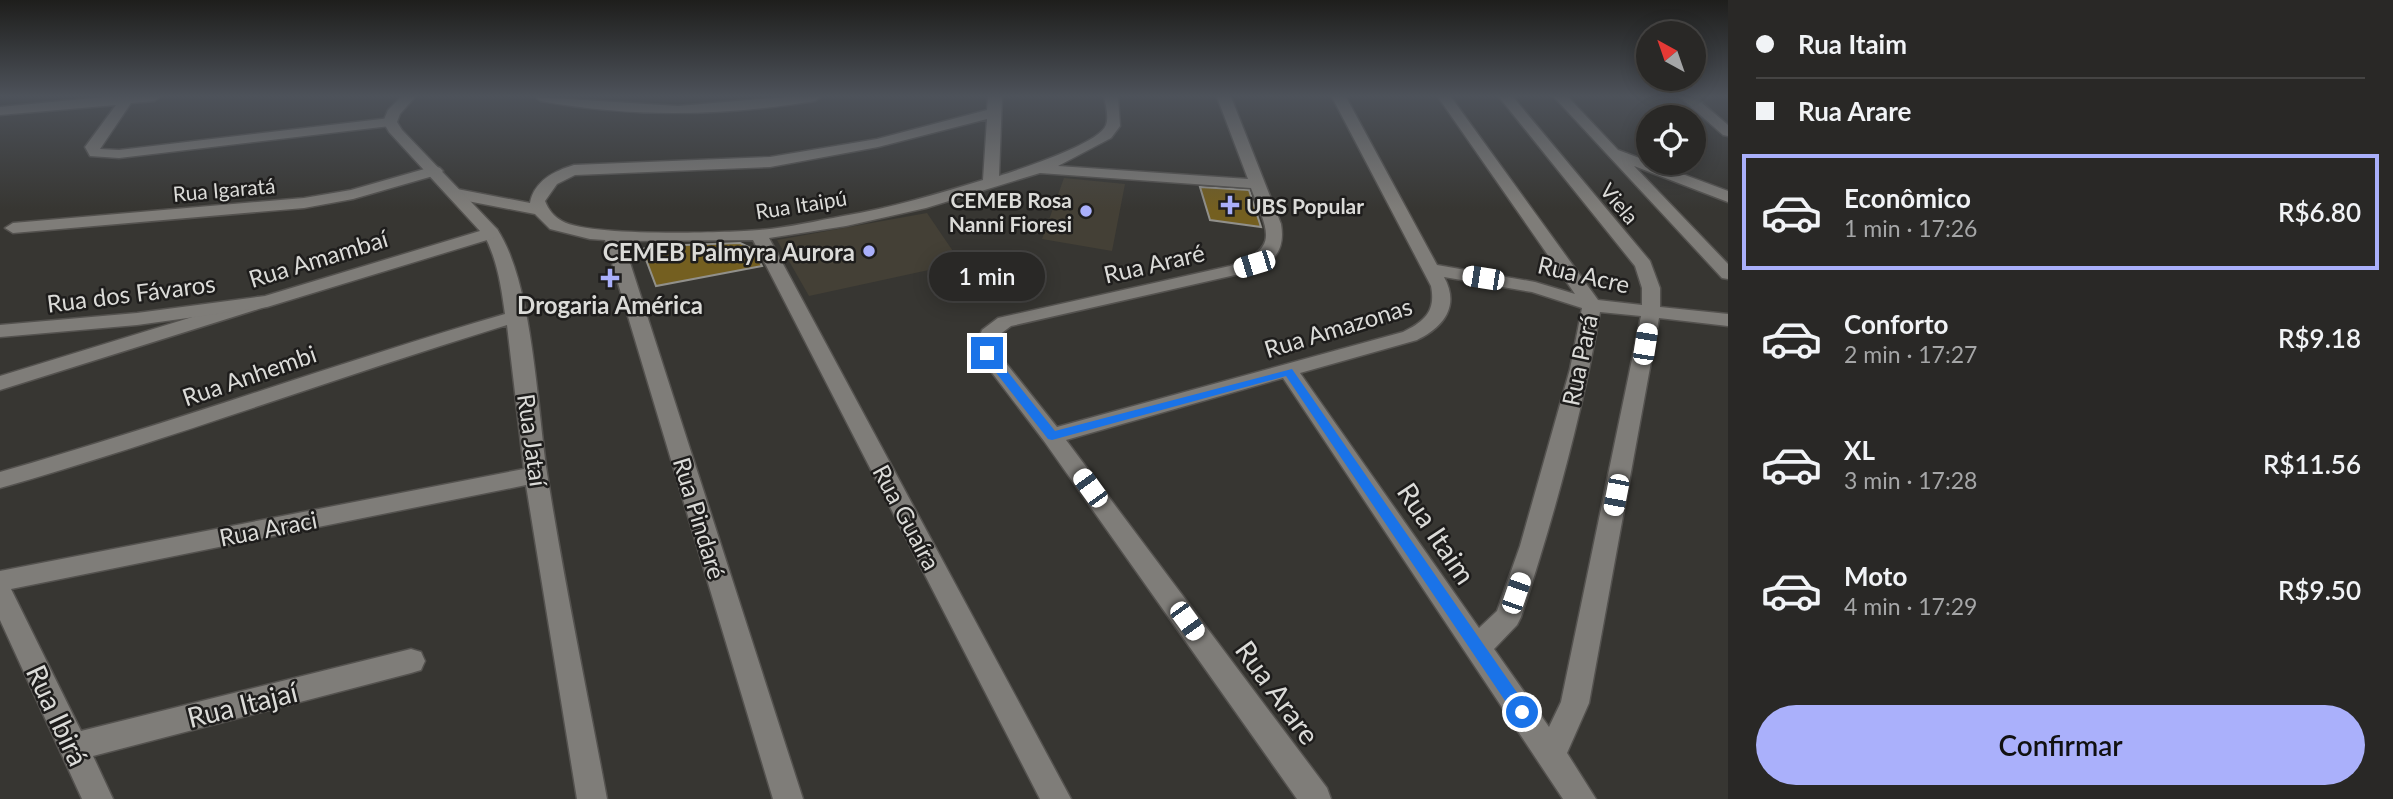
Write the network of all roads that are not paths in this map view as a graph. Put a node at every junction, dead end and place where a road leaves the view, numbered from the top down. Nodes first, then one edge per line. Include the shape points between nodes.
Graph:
1 (101, 134) edge
2 (286, 134) edge
3 (398, 134) edge
4 (905, 134) edge
5 (993, 134) edge
6 (1106, 134) edge
7 (1238, 134) edge
8 (1359, 134) edge
9 (1471, 134) edge
10 (1536, 134) edge
11 (1594, 134) edge
12 (1609, 150) junction
13 (1037, 169) junction
14 (435, 171) junction
15 (1257, 184) junction
16 (990, 185) junction
17 (457, 194) junction
18 (1728, 197) edge
19 (540, 210) junction
20 (13, 228) dead end
21 (491, 233) junction
22 (759, 235) junction
23 (613, 237) junction
24 (1431, 270) junction
25 (1728, 274) edge
26 (267, 300) junction
27 (1592, 305) junction
28 (1650, 312) junction
29 (514, 317) junction
30 (136, 319) junction
31 (1728, 320) edge
32 (0, 331) edge
33 (132, 340) junction
34 (987, 353) joint
35 (1288, 371) junction
36 (0, 383) edge
37 (1052, 436) junction
38 (536, 475) junction
39 (0, 480) edge
40 (0, 581) edge
41 (0, 592) edge
42 (1477, 648) junction
43 (411, 661) dead end
44 (72, 747) junction
45 (1551, 755) junction
46 (98, 799) edge
47 (592, 799) edge
48 (788, 799) edge
49 (1056, 799) edge
50 (1316, 799) edge
51 (1581, 799) edge

1 - 2 street via 92,147 95,153 119,154
3 - 14 street, Rua Jataí
4 - 19 street via 782,160 574,170 551,178 537,201
5 - 16 street
6 - 13 street, Rua Itaipú
7 - 15 street, Rua Araré
8 - 24 street, Rua Amazonas
9 - 27 street, Rua Pará
10 - 28 street, Viela via 1644,265 1651,288
11 - 12 street
12 - 18 street
12 - 25 street
13 - 15 street
13 - 16 street, Rua Itaipú
14 - 17 street, Rua Jataí
14 - 20 street, Rua Igaratá via 304,203
15 - 34 street, Rua Araré via 1276,236 1268,255 1254,264 1005,322 988,334
16 - 22 street, Rua Itaipú via 890,211
17 - 19 street, Rua Itaipú
17 - 21 street, Rua Jataí
19 - 23 street, Rua Itaipú via 570,231
21 - 26 street, Rua Amambaí
21 - 29 street, Rua Jataí via 508,276
22 - 23 street, Rua Itaipú
22 - 49 street, Rua Guaíra
23 - 48 street, Rua Pindaré
24 - 27 street, Rua Acre via 1535,287
24 - 35 street, Rua Amazonas via 1444,299 1441,314 1429,327
26 - 30 street, Rua dos Fávaros
26 - 33 street, Rua Amambaí
27 - 28 street, Rua Acre
27 - 42 street, Rua Pará via 1580,369 1524,570 1508,617
28 - 31 street, Rua Acre
28 - 45 street, Viela via 1575,703
29 - 38 street, Rua Jataí
29 - 39 street, Rua Anhembi via 116,447
30 - 32 street, Rua dos Fávaros
30 - 33 street via 139,328
33 - 36 street, Rua Amambaí
34 - 37 street, Rua Arare
35 - 37 street, Rua Amazonas
35 - 42 street, Rua Itaim
37 - 50 street, Rua Arare
38 - 40 street, Rua Araci
38 - 47 street, Rua Jataí
41 - 44 street, Rua Ibirá
42 - 45 street, Rua Itaim
43 - 44 street, Rua Itajaí
44 - 46 street, Rua Ibirá
45 - 51 street, Rua Itaim

